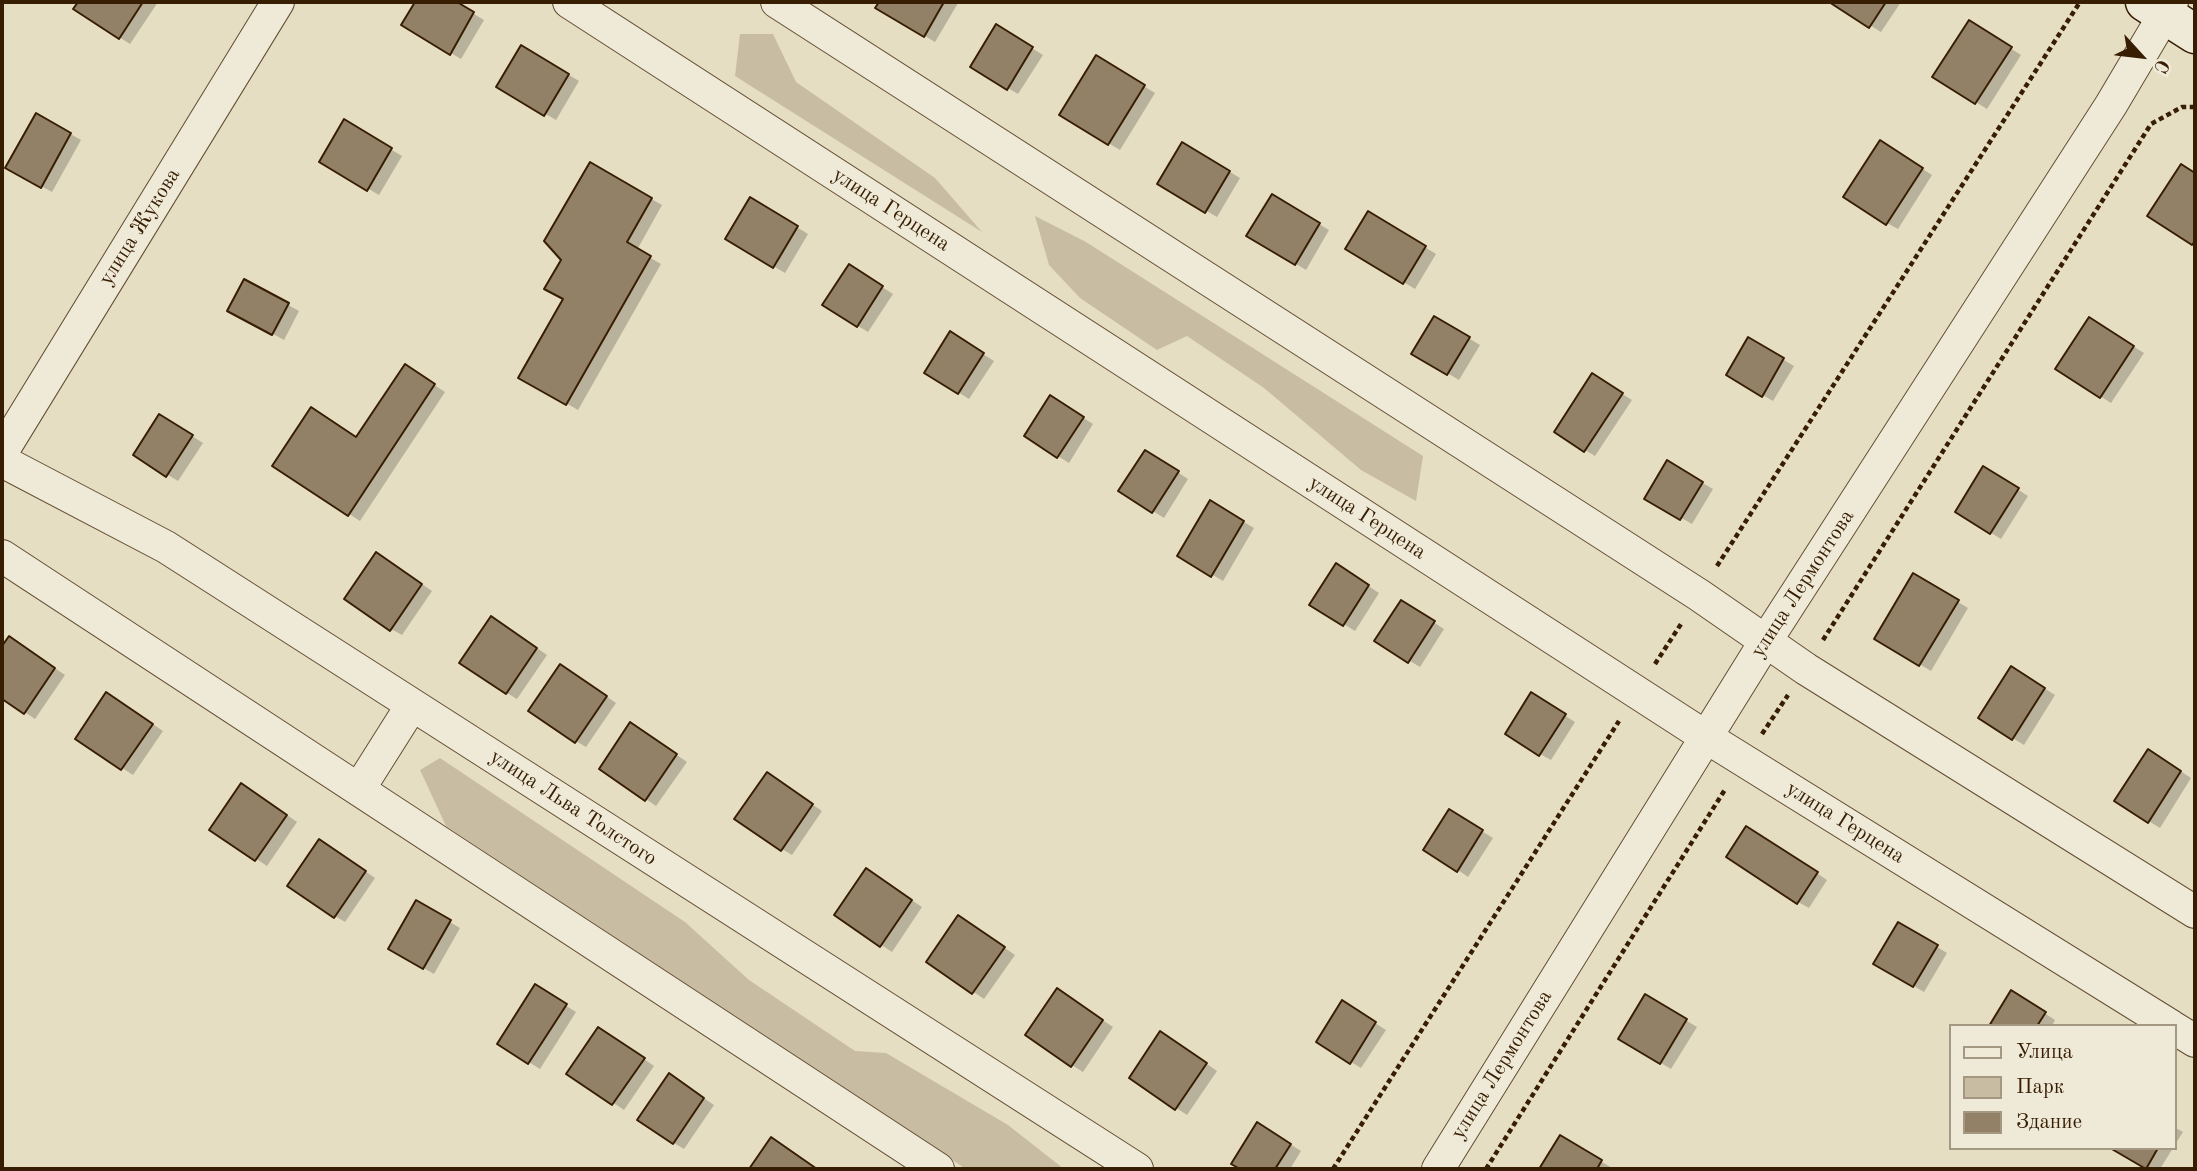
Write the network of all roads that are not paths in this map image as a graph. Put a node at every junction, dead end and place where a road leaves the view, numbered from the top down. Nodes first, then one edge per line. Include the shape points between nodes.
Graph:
1 (278, 2) edge
2 (569, 2) edge
3 (777, 2) edge
4 (2169, 13) edge
5 (2, 452) edge
6 (2, 461) edge
7 (2, 556) edge
8 (1767, 639) junction
9 (412, 705) junction
10 (1706, 737) junction
11 (359, 789) junction
12 (2195, 912) edge
13 (2167, 1024) edge
14 (2176, 1029) edge
15 (2195, 1041) edge
16 (938, 1169) edge
17 (1137, 1169) edge
18 (1438, 1169) edge

1 - 5 street, улица Жукова
2 - 10 street, улица Герцена
3 - 8 street
4 - 8 street, улица Лермонтова
6 - 9 street, улица Льва Толстого via 166,547
7 - 11 street
8 - 10 street, улица Лермонтова
8 - 12 street via 1806,669
9 - 11 street
9 - 17 street, улица Льва Толстого
10 - 13 street, улица Герцена
10 - 18 street, улица Лермонтова
11 - 16 street
14 - 15 street, улица Герцена

